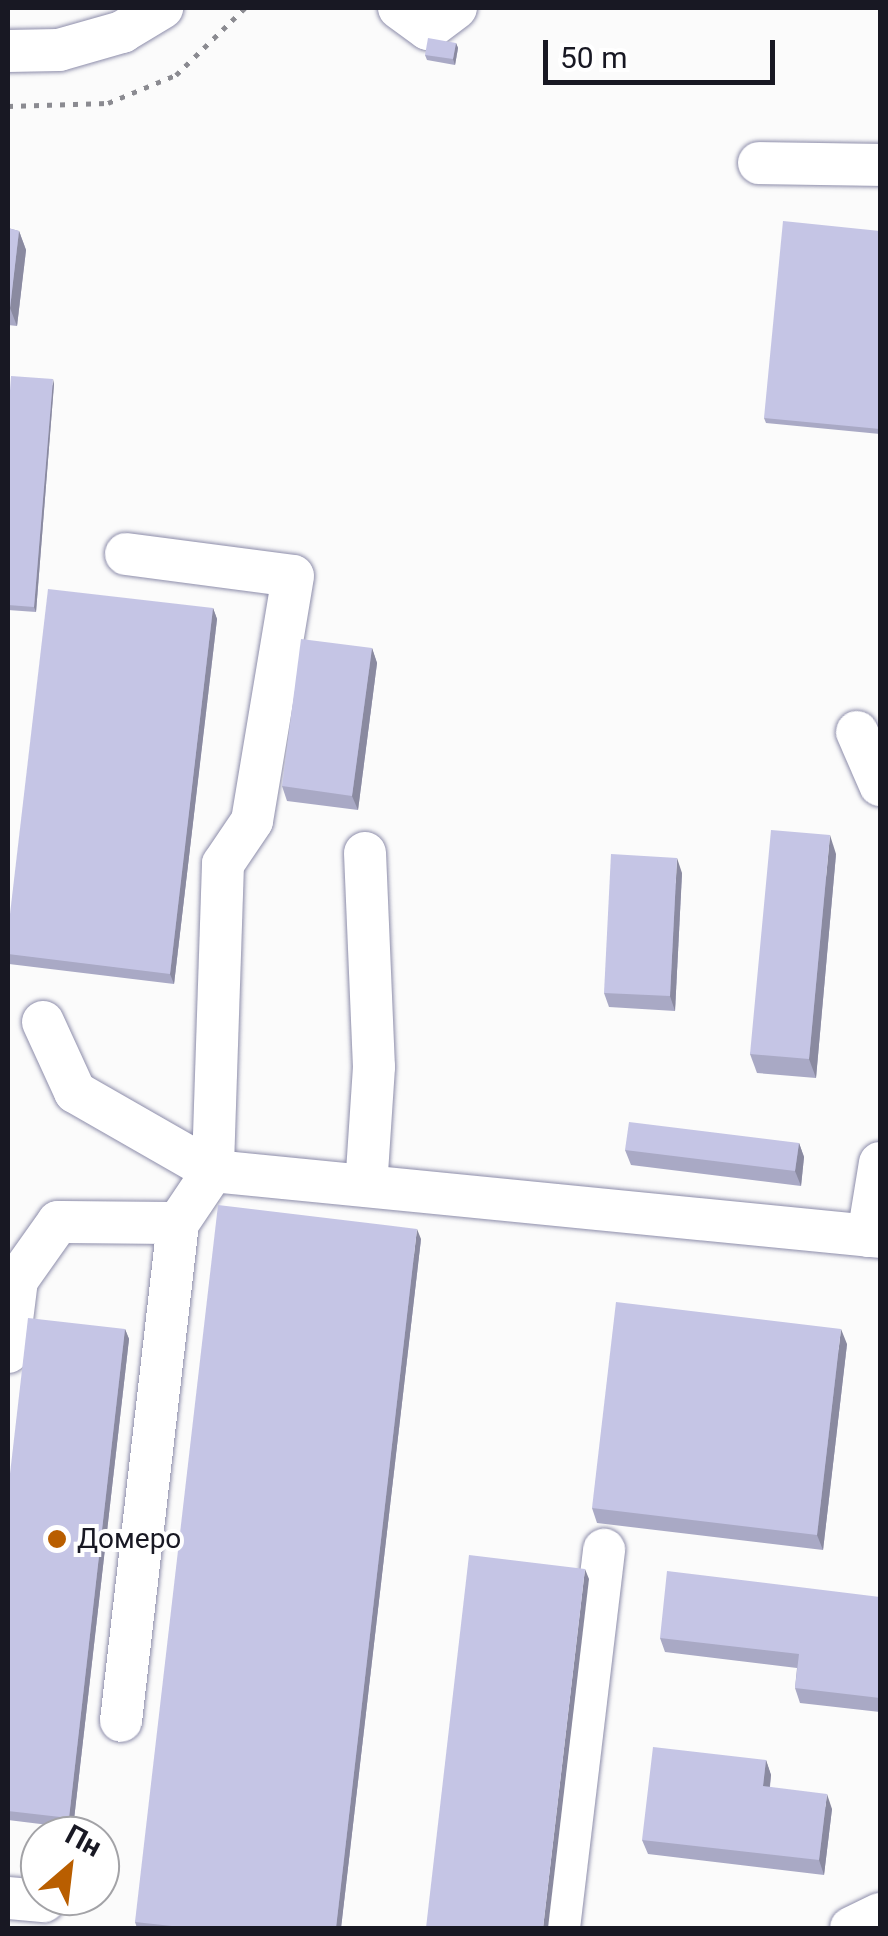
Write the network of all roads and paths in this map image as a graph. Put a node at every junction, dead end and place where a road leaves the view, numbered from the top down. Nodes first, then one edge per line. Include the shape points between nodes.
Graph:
1 (162, 8) edge
2 (245, 8) edge
3 (399, 8) edge
4 (456, 8) edge
5 (8, 51) edge
6 (8, 106) edge
7 (759, 163) dead end
8 (880, 165) edge
9 (126, 554) dead end
10 (856, 732) dead end
11 (880, 785) edge
12 (365, 853) dead end
13 (43, 1022) dead end
14 (880, 1163) edge
15 (212, 1171) junction
16 (366, 1186) junction
17 (178, 1223) junction
18 (874, 1237) edge
19 (8, 1352) edge
20 (604, 1550) dead end
21 (122, 1721) dead end
22 (880, 1914) edge
23 (558, 1928) edge
24 (851, 1928) edge

1 - 5 street via 122,32 59,50
2 - 6 path via 176,76 108,103
3 - 4 street via 428,29
7 - 8 street
9 - 15 street via 293,576 252,821 223,864
10 - 11 street
12 - 16 street via 374,1052
13 - 15 street via 75,1092
14 - 18 street
15 - 16 street
15 - 17 street
16 - 18 street
17 - 19 street via 58,1222 17,1280
17 - 21 street
20 - 23 street
22 - 24 street

